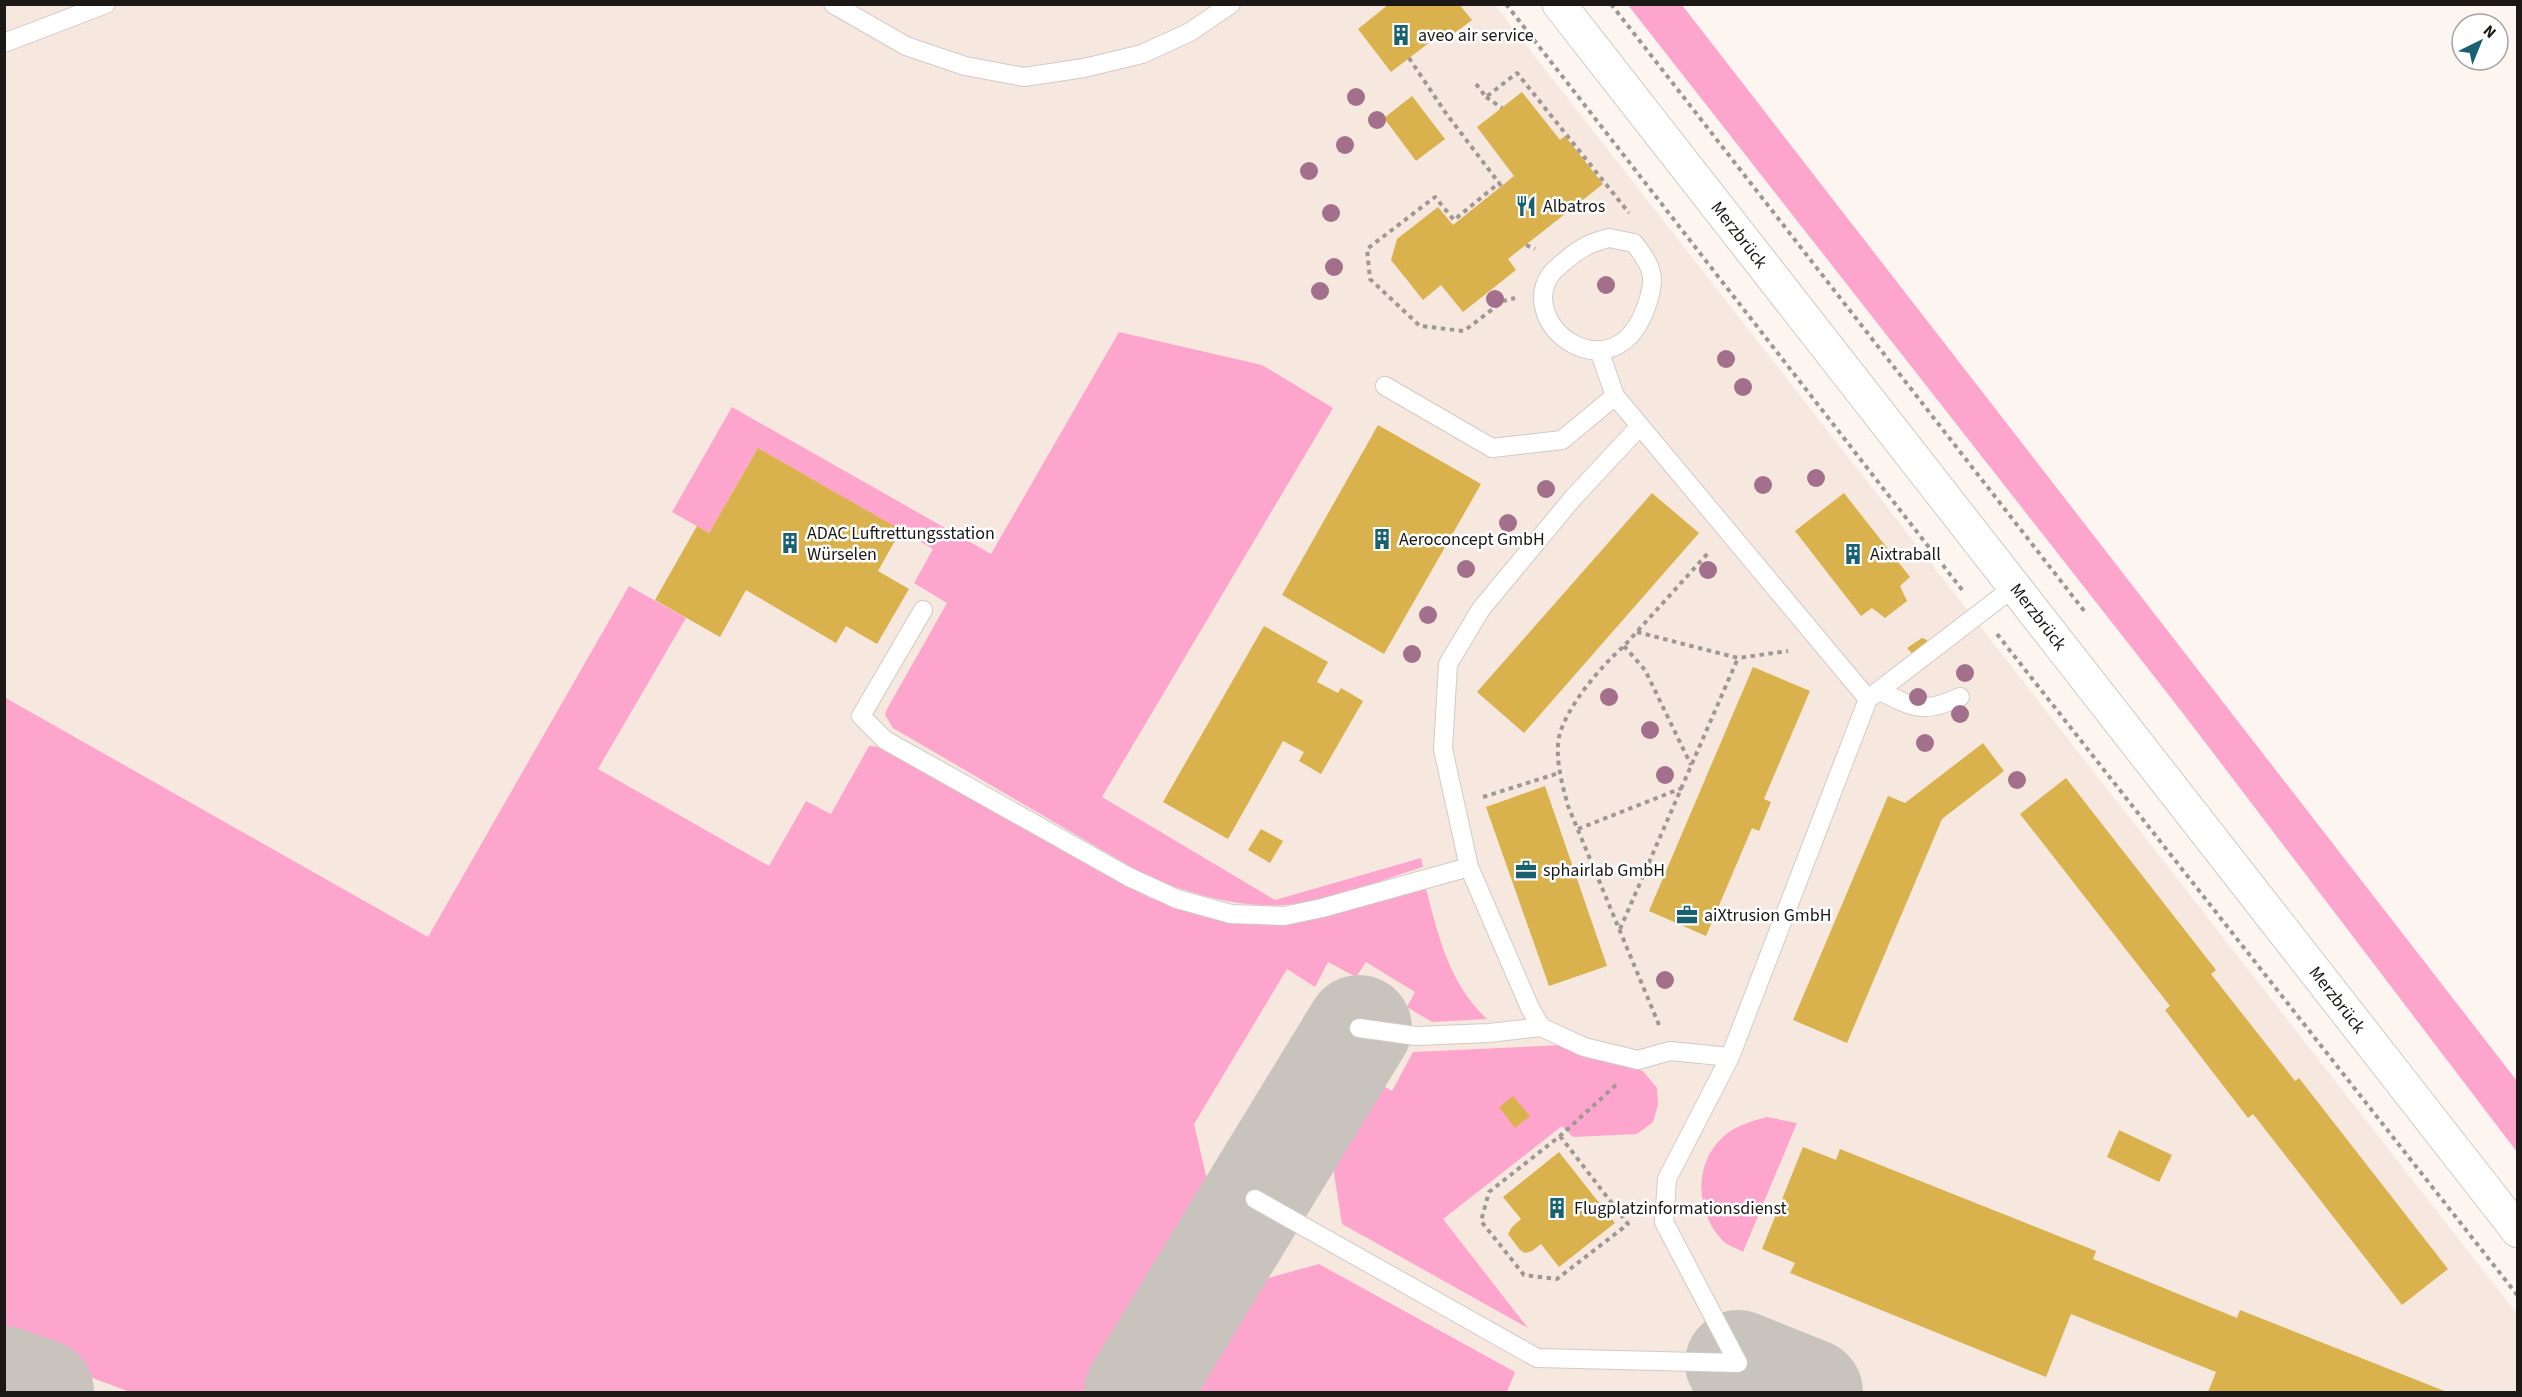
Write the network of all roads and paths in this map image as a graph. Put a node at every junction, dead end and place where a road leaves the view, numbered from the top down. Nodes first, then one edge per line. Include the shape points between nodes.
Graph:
1 (106, 4) edge
2 (832, 4) edge
3 (1231, 4) edge
4 (1506, 4) edge
5 (1559, 4) edge
6 (1611, 4) edge
7 (4, 43) edge
8 (1409, 58) dead end
9 (1476, 84) dead end
10 (1486, 98) junction
11 (1502, 108) dead end
12 (1649, 261) junction
13 (1545, 289) junction
14 (1599, 350) junction
15 (1385, 386) dead end
16 (1615, 396) junction
17 (1640, 426) junction
18 (1728, 531) junction
19 (2014, 587) junction
20 (923, 610) dead end
21 (1981, 613) junction
22 (2090, 618) dead end
23 (1637, 632) junction
24 (1815, 636) junction
25 (1624, 646) junction
26 (1738, 658) junction
27 (1874, 695) junction
28 (1960, 697) dead end
29 (1692, 766) junction
30 (1560, 773) junction
31 (1683, 787) junction
32 (1456, 805) junction
33 (1578, 829) junction
34 (1469, 867) junction
35 (1620, 930) junction
36 (1541, 1027) junction
37 (1359, 1028) dead end
38 (1670, 1051) junction
39 (1730, 1057) junction
40 (1638, 1060) junction
41 (1560, 1137) junction
42 (1255, 1199) dead end
43 (2517, 1230) edge
44 (2517, 1296) edge

1 - 7 lane
2 - 3 lane via 906,46 965,66 1024,77 1142,54 1190,32
4 - 21 path
5 - 19 main road, Merzbrück
6 - 22 path
8 - 13 path via 1500,185 1454,220 1435,197 1367,249 1370,279 1420,326 1464,331 1503,301
9 - 10 path
10 - 11 path
10 - 12 path via 1517,73 1628,210
12 - 13 lane via 1634,243 1609,238 1591,242 1551,274
12 - 14 lane via 1650,296 1639,325 1622,342
13 - 14 lane via 1544,304 1555,330 1583,349
14 - 16 lane
15 - 16 lane via 1492,448 1562,440
16 - 17 lane
17 - 18 lane
17 - 32 lane via 1573,498 1481,609 1448,664 1443,749
18 - 23 path
18 - 24 lane
19 - 21 lane
19 - 43 main road, Merzbrück
20 - 34 lane via 861,716 885,740 1129,877 1177,899 1231,914 1284,916
21 - 27 lane
21 - 44 path
23 - 25 path
23 - 26 path
24 - 26 path via 1788,651
24 - 27 lane
25 - 29 path via 1645,670
25 - 30 path via 1577,698 1559,736
26 - 29 path
27 - 28 lane via 1922,708 1939,707
27 - 39 lane
29 - 31 path
30 - 32 path
30 - 33 path
31 - 33 path
31 - 35 path
32 - 34 lane
33 - 35 path
34 - 36 lane
35 - 38 path
36 - 37 lane via 1416,1036
36 - 40 lane via 1584,1047
38 - 39 lane
38 - 40 lane
39 - 42 lane via 1667,1179 1664,1222 1737,1364 1537,1358
40 - 41 path
41 - 41 path via 1489,1192 1481,1221 1524,1275 1557,1279 1628,1224

